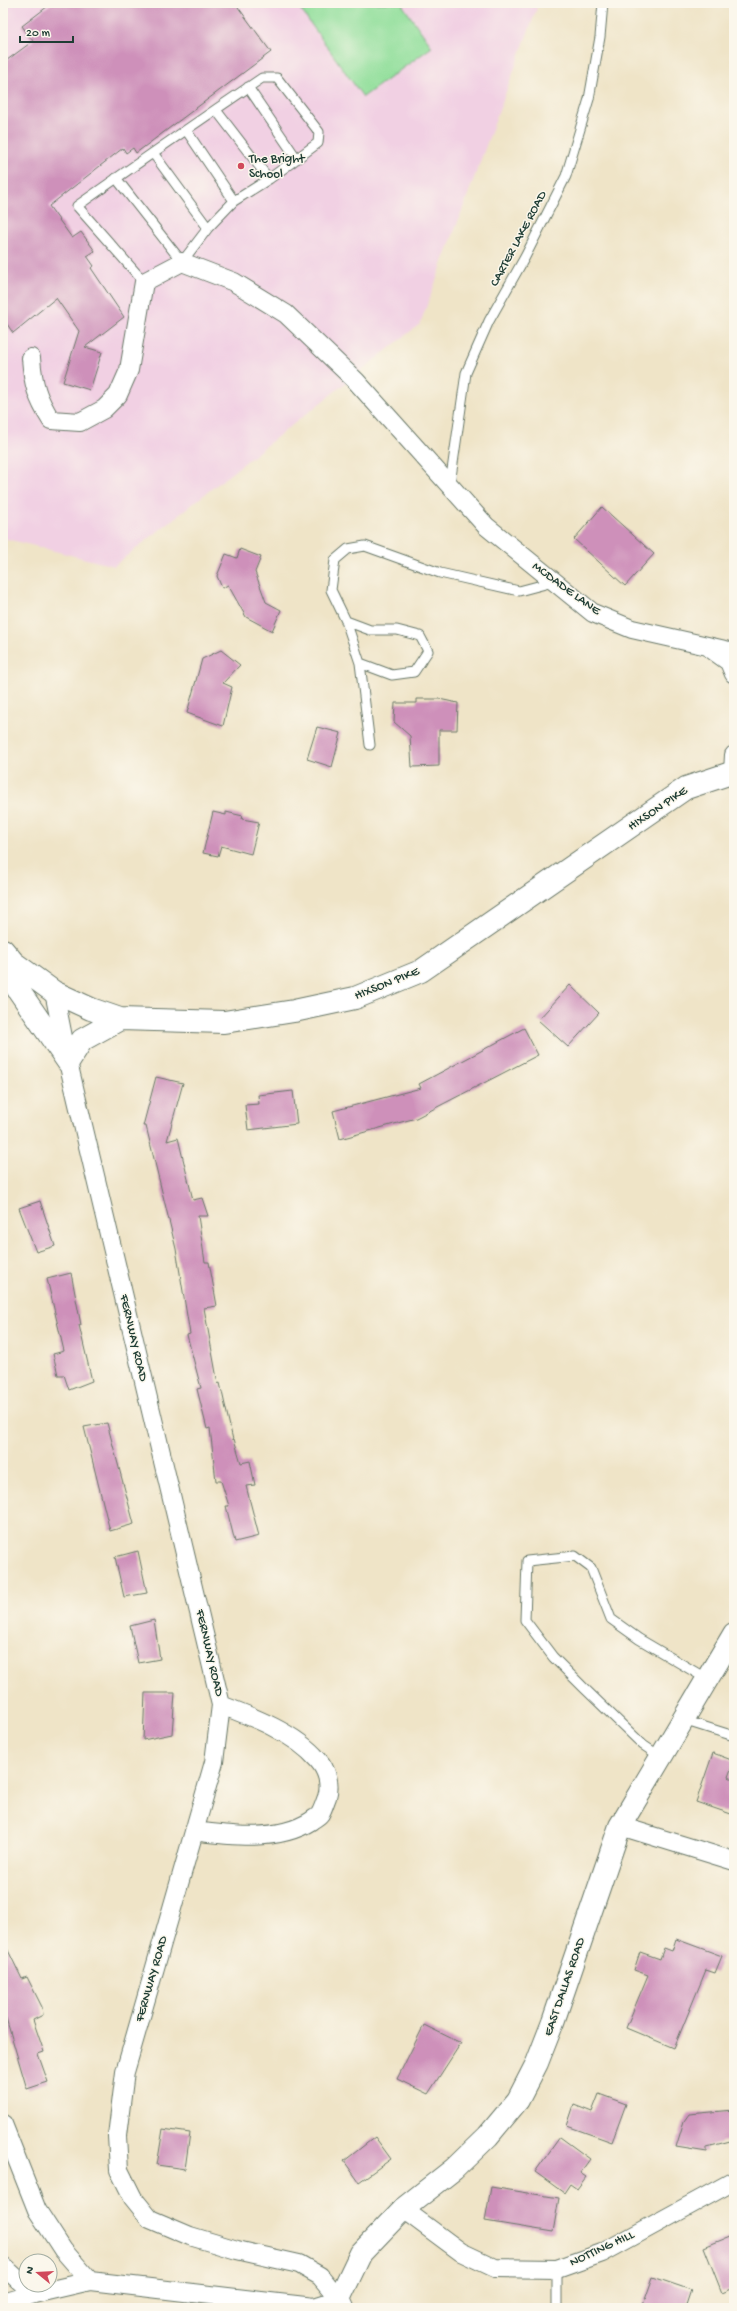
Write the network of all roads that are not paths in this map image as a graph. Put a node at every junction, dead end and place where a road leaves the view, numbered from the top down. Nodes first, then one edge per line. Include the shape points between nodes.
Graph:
1 (603, 3) edge
2 (248, 87) junction
3 (216, 110) junction
4 (186, 130) junction
5 (153, 153) junction
6 (297, 159) junction
7 (116, 178) junction
8 (269, 179) junction
9 (234, 201) junction
10 (208, 228) junction
11 (182, 262) junction
12 (144, 282) junction
13 (31, 358) dead end
14 (450, 484) junction
15 (553, 582) junction
16 (346, 621) junction
17 (709, 647) junction
18 (734, 652) edge
19 (360, 663) junction
20 (734, 674) edge
21 (370, 745) dead end
22 (734, 766) edge
23 (6, 954) edge
24 (54, 992) junction
25 (120, 1019) junction
26 (68, 1062) junction
27 (734, 1634) edge
28 (707, 1679) junction
29 (221, 1705) junction
30 (683, 1720) junction
31 (734, 1736) edge
32 (661, 1757) junction
33 (620, 1826) junction
34 (194, 1831) junction
35 (734, 1861) edge
36 (3, 2124) edge
37 (734, 2181) edge
38 (403, 2209) junction
39 (3, 2266) edge
40 (557, 2269) junction
41 (90, 2281) junction
42 (34, 2294) junction
43 (3, 2303) edge
44 (341, 2303) edge
45 (557, 2308) edge

1 - 14 lane, CARTER LAKE ROAD via 589,99 566,176 525,257 488,321 466,373
2 - 3 lane
2 - 6 lane
2 - 6 lane via 262,78 277,78 319,132 318,143
3 - 4 lane
3 - 8 lane
4 - 5 lane
4 - 9 lane
5 - 7 lane
5 - 10 lane
6 - 8 lane
7 - 11 lane
7 - 12 lane via 77,206
8 - 9 lane
9 - 10 lane
10 - 11 lane
11 - 12 street
11 - 14 street, MCDADE LANE via 234,282 286,314 356,381 424,459
12 - 13 street via 129,370 118,395 104,409 80,422 51,420 39,402 32,382
14 - 15 street, MCDADE LANE via 486,526
15 - 16 lane via 520,591 440,573 366,546 348,549 335,560 331,590
15 - 17 street, MCDADE LANE via 593,613 626,626
16 - 19 lane
16 - 19 lane via 370,630 397,630 420,636 428,651 414,672 392,675
17 - 18 street, MCDADE LANE
17 - 20 street via 729,662
19 - 21 lane
22 - 25 main road, HIXSON PIKE via 686,788 421,971 363,995 294,1011 224,1022
23 - 24 main road, HIXSON PIKE
23 - 26 main road via 10,978
24 - 25 main road, HIXSON PIKE
24 - 26 street, FERNWAY ROAD
25 - 26 main road via 82,1040
26 - 29 street, FERNWAY ROAD
27 - 28 main road, EAST DALLAS ROAD
28 - 30 main road, EAST DALLAS ROAD
28 - 32 lane via 611,1620 591,1568 575,1556 527,1561 525,1620 553,1657 583,1688 643,1745
29 - 34 street, FERNWAY ROAD via 214,1762
29 - 34 street via 264,1721 310,1752 327,1773 329,1790 320,1814 301,1827 277,1834 224,1835
30 - 31 lane
30 - 32 main road, EAST DALLAS ROAD
32 - 33 main road, EAST DALLAS ROAD
33 - 35 street
33 - 38 main road, EAST DALLAS ROAD via 553,2022 537,2063 518,2100 488,2136 454,2169
34 - 44 street, FERNWAY ROAD via 125,2072 117,2136 119,2170 133,2198 150,2219 197,2238 299,2264 320,2276
36 - 41 street via 38,2210 63,2250
37 - 40 street, NOTTING HILL via 602,2252
38 - 40 street, NOTTING HILL via 461,2252 495,2268
38 - 44 main road, EAST DALLAS ROAD via 361,2253
39 - 42 street
40 - 45 lane
41 - 42 street
41 - 44 street via 314,2307
42 - 43 street

